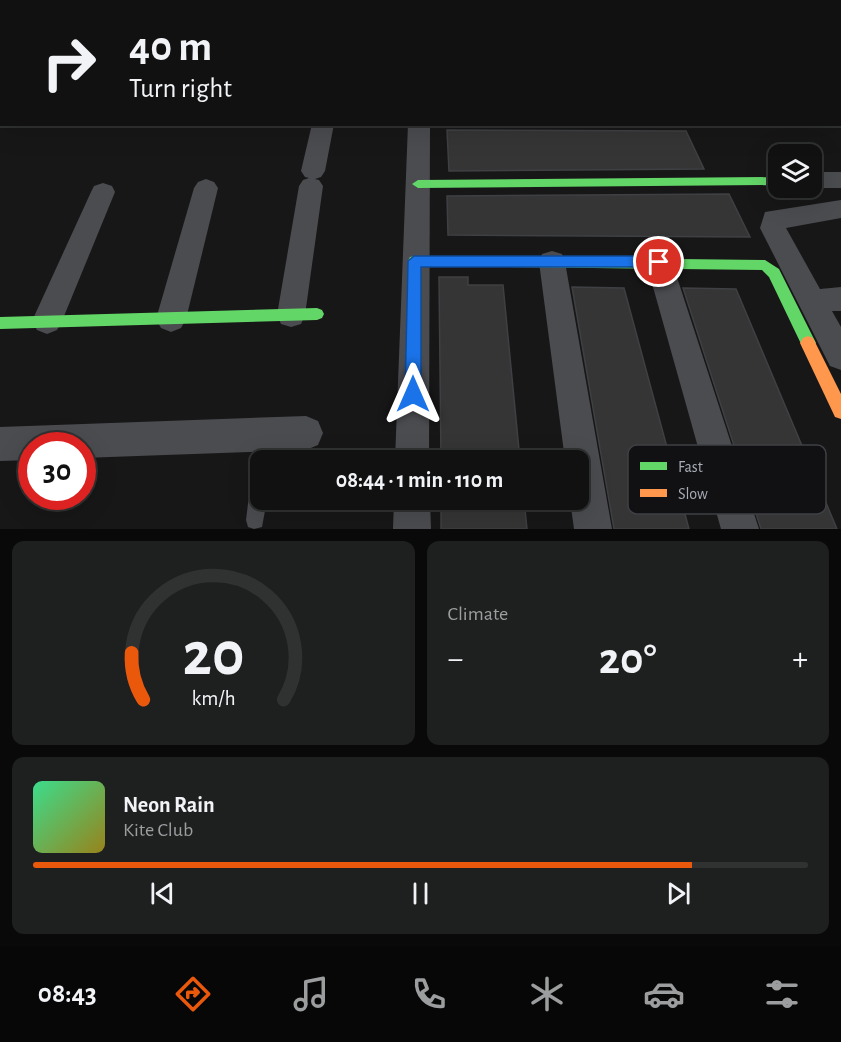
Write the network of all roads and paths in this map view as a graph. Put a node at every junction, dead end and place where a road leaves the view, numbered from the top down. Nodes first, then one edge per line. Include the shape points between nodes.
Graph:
1 (322, 126) edge
2 (419, 126) edge
3 (822, 180) edge
4 (841, 180) edge
5 (768, 181) edge
6 (418, 184) junction
7 (206, 188) dead end
8 (103, 192) dead end
9 (841, 209) edge
10 (414, 261) junction
11 (552, 262) junction
12 (659, 262) junction
13 (841, 299) edge
14 (812, 301) junction
15 (304, 314) joint
16 (171, 319) junction
17 (47, 321) junction
18 (0, 322) edge
19 (841, 356) edge
20 (841, 411) edge
21 (306, 433) dead end
22 (0, 444) edge
23 (715, 445) edge
24 (264, 448) edge
25 (412, 450) edge
26 (256, 510) edge
27 (412, 510) edge
28 (735, 514) edge
29 (255, 520) dead end
30 (412, 529) edge
31 (593, 529) edge
32 (740, 529) edge

1 - 15 street via 312,178
2 - 6 street
3 - 4 street
5 - 6 street
6 - 10 street
7 - 16 street
8 - 17 street
9 - 14 street via 774,219 773,228
10 - 11 street
10 - 25 street
11 - 12 street
11 - 31 street
12 - 20 street via 765,265 774,273
12 - 23 street
13 - 14 street
14 - 19 street
15 - 16 street
16 - 17 street
17 - 18 street
21 - 24 street
22 - 24 street
26 - 29 lane
27 - 30 street
28 - 32 street

